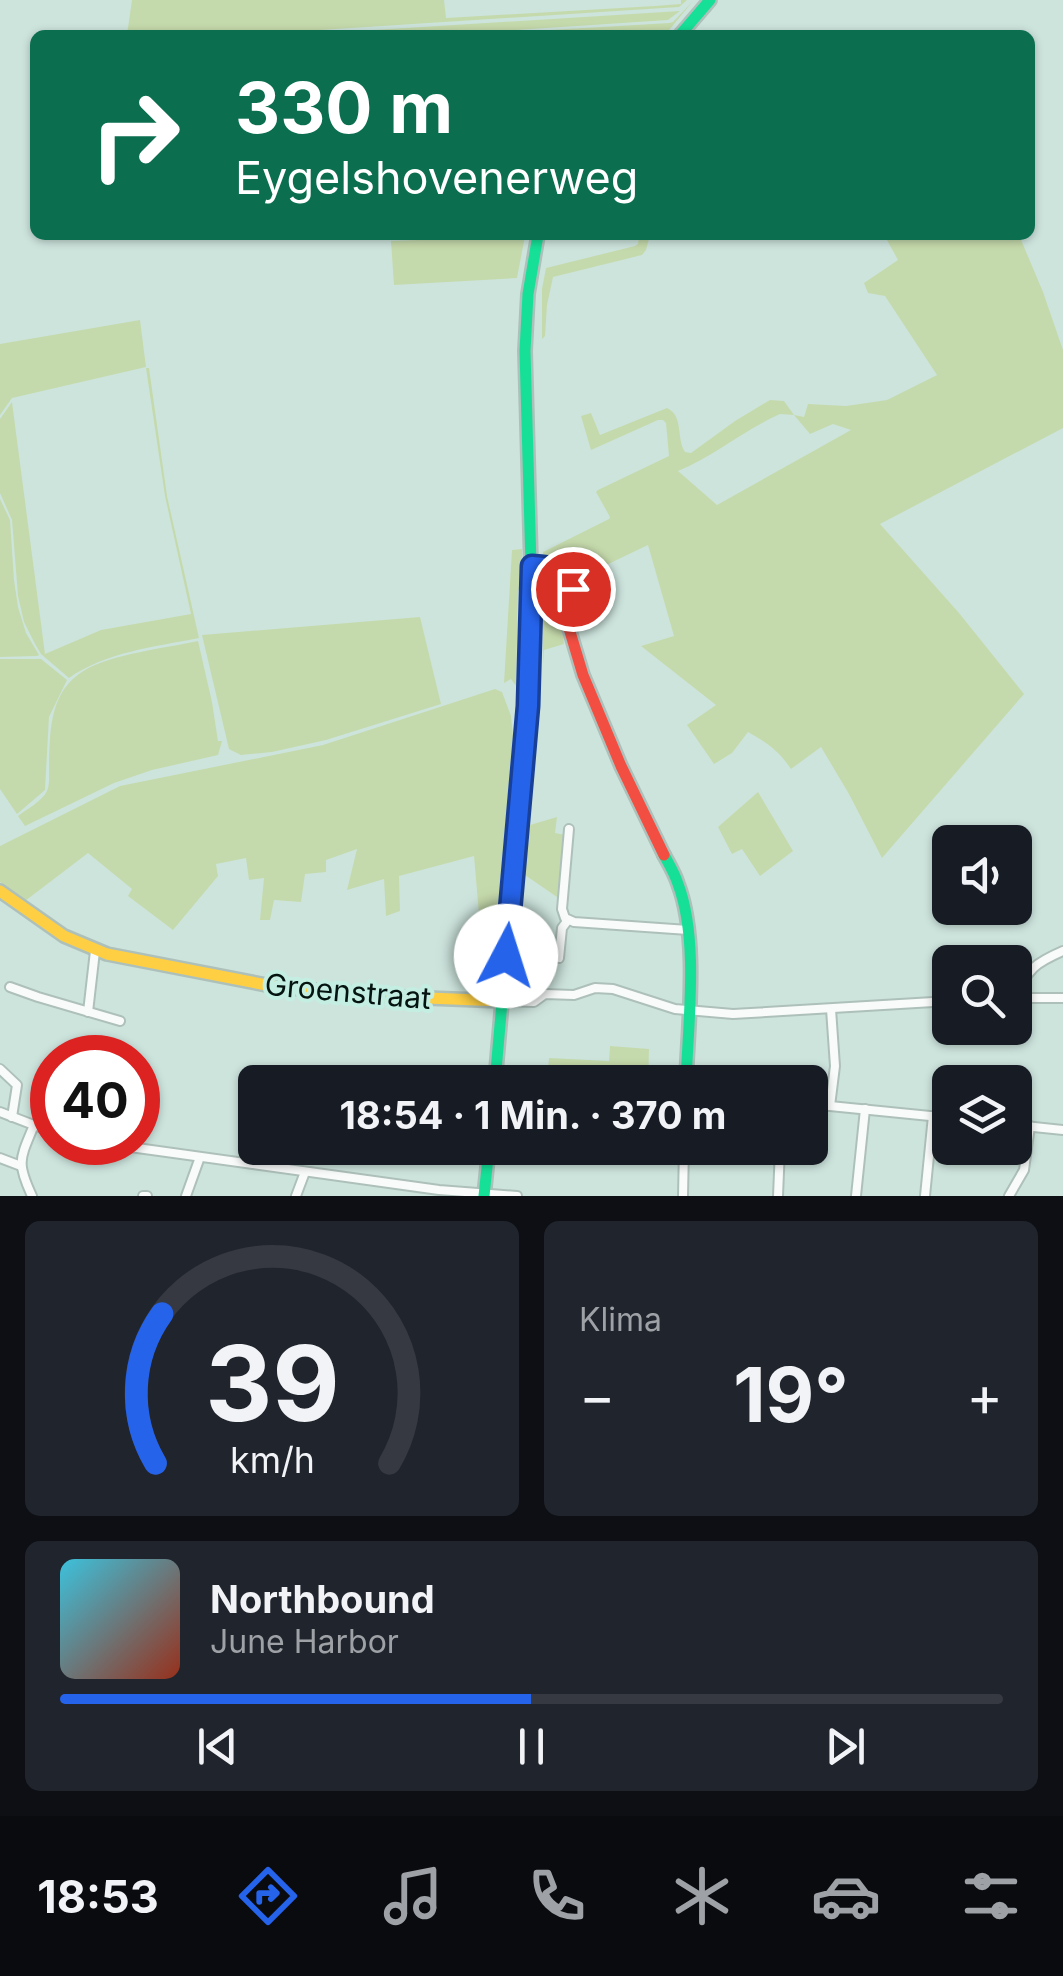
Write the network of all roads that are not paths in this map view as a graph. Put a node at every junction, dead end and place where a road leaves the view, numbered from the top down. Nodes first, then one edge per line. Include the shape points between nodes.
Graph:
1 (705, 2) edge
2 (684, 30) edge
3 (537, 240) edge
4 (532, 566) junction
5 (569, 830) dead end
6 (0, 891) edge
7 (568, 920) junction
8 (688, 930) junction
9 (94, 950) junction
10 (1063, 951) edge
11 (559, 958) dead end
12 (1032, 968) edge
13 (10, 986) dead end
14 (1032, 998) edge
15 (1063, 998) edge
16 (502, 1000) junction
17 (932, 1001) edge
18 (831, 1008) junction
19 (688, 1011) junction
20 (88, 1012) junction
21 (120, 1021) dead end
22 (496, 1065) edge
23 (686, 1065) edge
24 (0, 1069) edge
25 (830, 1106) joint
26 (865, 1109) junction
27 (0, 1112) edge
28 (932, 1116) edge
29 (12, 1117) junction
30 (30, 1124) edge
31 (1032, 1126) edge
32 (932, 1127) edge
33 (1063, 1130) edge
34 (30, 1137) edge
35 (160, 1152) edge
36 (200, 1157) junction
37 (0, 1158) edge
38 (487, 1165) edge
39 (683, 1165) edge
40 (779, 1165) edge
41 (1025, 1165) edge
42 (20, 1166) junction
43 (305, 1172) junction
44 (484, 1195) edge
45 (32, 1196) edge
46 (186, 1196) edge
47 (296, 1196) edge
48 (517, 1196) edge
49 (682, 1196) edge
50 (778, 1196) edge
51 (856, 1196) edge
52 (926, 1196) edge
53 (1009, 1196) edge

1 - 2 street
3 - 4 street via 526,351
4 - 8 street via 557,569 571,583 572,644 622,772 679,885
4 - 16 street via 528,706
5 - 7 street via 562,909
6 - 9 street, Groenstraat
7 - 8 street
7 - 11 street
8 - 19 street
9 - 16 street, Groenstraat via 277,987
9 - 20 street
10 - 12 street
13 - 20 street
14 - 15 street
16 - 19 street, Groenstraat via 534,1002 545,994 613,989
16 - 22 street
17 - 18 street, Groenstraat
18 - 19 street, Groenstraat
18 - 25 street
19 - 23 street
20 - 21 street
24 - 29 street via 17,1085
25 - 26 street
26 - 28 street
26 - 51 street
27 - 29 street
29 - 30 street
31 - 33 street
32 - 52 street
34 - 42 street
35 - 36 street
36 - 43 street
36 - 46 street
37 - 42 street
38 - 44 street
39 - 49 street
40 - 50 street
41 - 53 street
42 - 45 street
43 - 44 street
43 - 47 street
44 - 48 street

